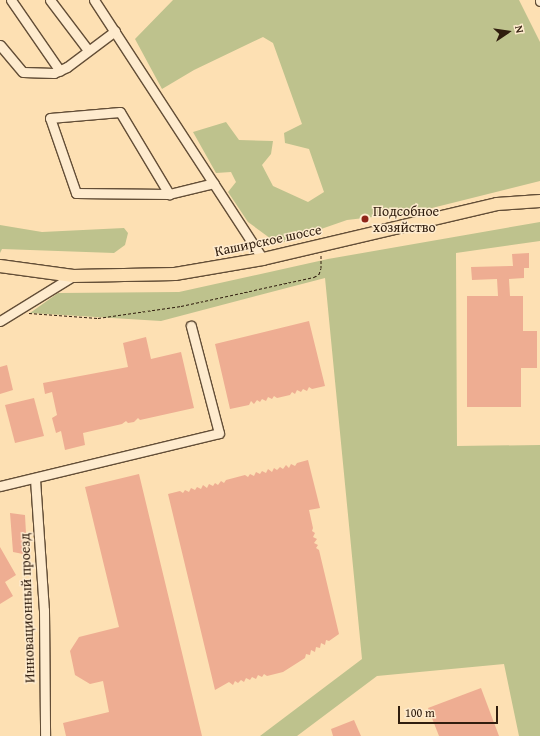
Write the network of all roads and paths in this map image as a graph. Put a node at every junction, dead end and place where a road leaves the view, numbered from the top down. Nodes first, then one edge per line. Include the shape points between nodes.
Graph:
1 (11, 0) edge
2 (50, 0) edge
3 (94, 0) edge
4 (115, 31) junction
5 (0, 45) edge
6 (88, 50) junction
7 (60, 71) junction
8 (214, 183) junction
9 (169, 194) junction
10 (540, 201) edge
11 (321, 244) junction
12 (264, 259) junction
13 (0, 266) edge
14 (73, 276) junction
15 (15, 312) junction
16 (0, 321) edge
17 (191, 326) dead end
18 (35, 480) junction
19 (0, 486) edge
20 (45, 736) edge

1 - 7 street
2 - 6 street
3 - 4 street
4 - 6 street
4 - 8 street
5 - 7 street via 23,72
6 - 7 street
8 - 9 street
8 - 12 street
9 - 9 street via 76,193 50,118 120,112
10 - 11 main road, Каширское шоссе via 497,204
11 - 12 main road, Каширское шоссе
11 - 15 path via 319,274 305,279 151,312 98,318
12 - 14 main road, Каширское шоссе via 175,274
13 - 14 main road, Каширское шоссе
14 - 15 street
15 - 16 street
17 - 18 street via 219,433
18 - 19 street
18 - 20 street, Инновационный проезд via 44,610

